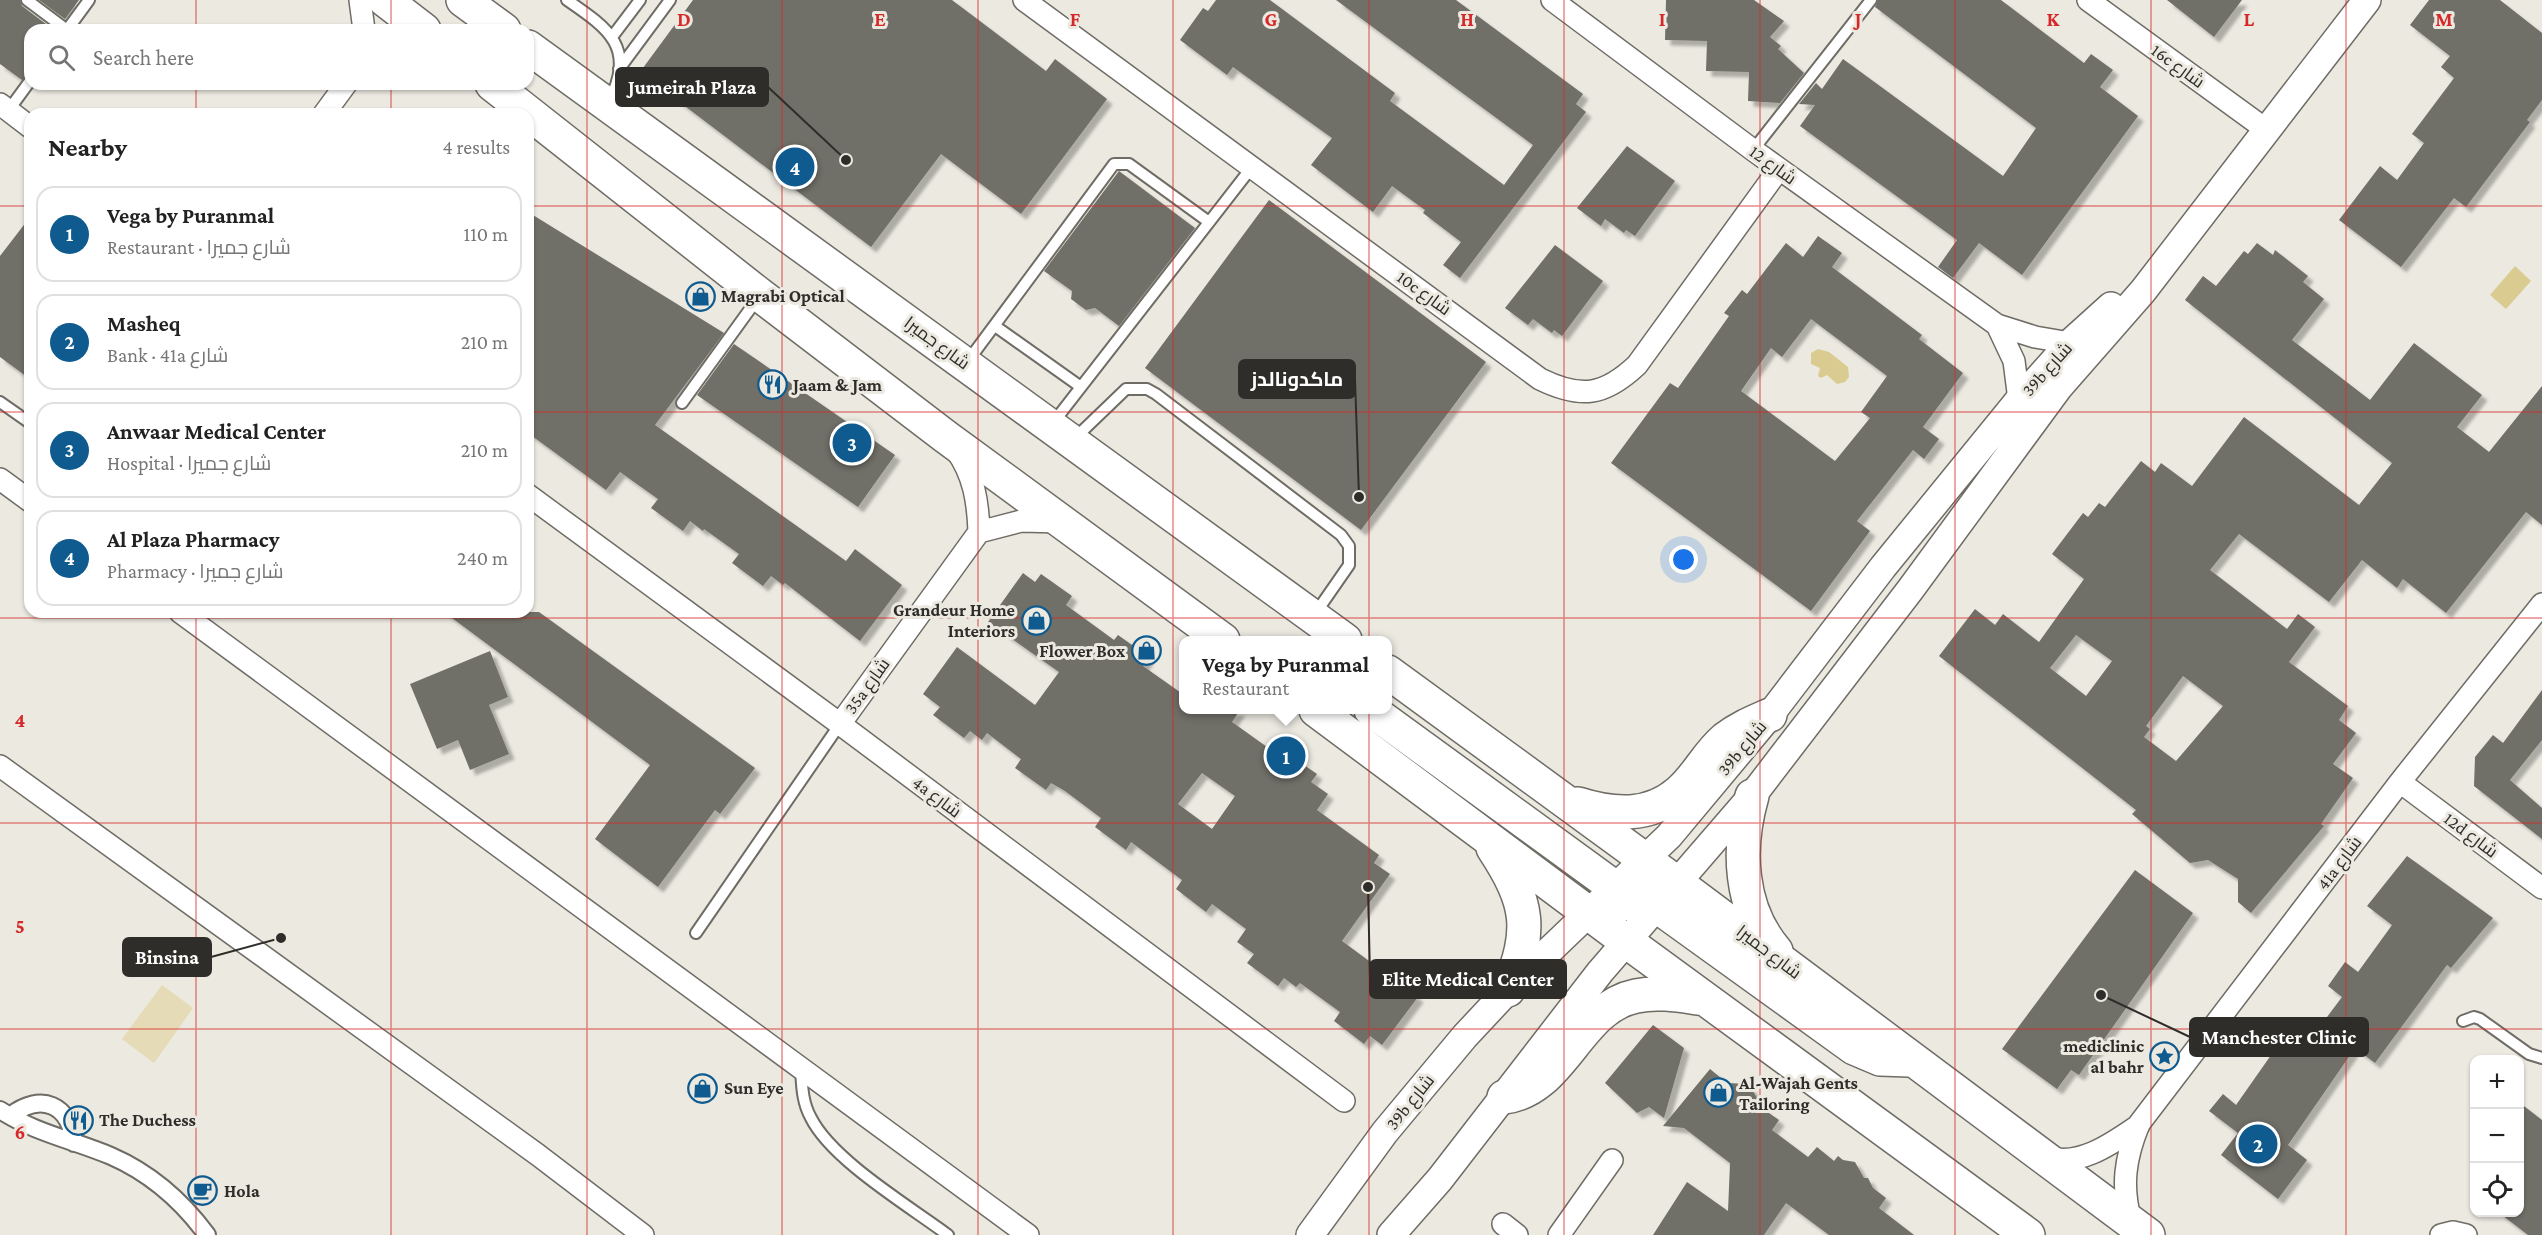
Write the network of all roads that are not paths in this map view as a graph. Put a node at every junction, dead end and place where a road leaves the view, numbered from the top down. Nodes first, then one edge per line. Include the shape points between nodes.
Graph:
1 (27, 0) edge
2 (89, 0) edge
3 (360, 0) edge
4 (385, 0) edge
5 (463, 0) edge
6 (567, 0) edge
7 (640, 0) edge
8 (670, 0) edge
9 (1024, 0) edge
10 (1552, 0) edge
11 (1871, 0) edge
12 (2088, 0) edge
13 (2367, 0) edge
14 (59, 24) edge
15 (71, 24) edge
16 (363, 24) edge
17 (416, 24) edge
18 (496, 24) edge
19 (612, 37) junction
20 (534, 51) edge
21 (619, 69) junction
22 (24, 87) edge
23 (342, 90) edge
24 (500, 90) edge
25 (608, 105) junction
26 (4, 108) edge
27 (328, 108) edge
28 (522, 108) edge
29 (534, 117) edge
30 (24, 123) edge
31 (2268, 131) junction
32 (1753, 150) junction
33 (1252, 167) junction
34 (1779, 169) junction
35 (1209, 222) junction
36 (2170, 257) junction
37 (760, 295) junction
38 (1997, 325) junction
39 (995, 326) junction
40 (2070, 343) junction
41 (966, 364) junction
42 (1081, 387) junction
43 (2019, 400) junction
44 (0, 402) edge
45 (682, 403) dead end
46 (24, 419) edge
47 (1062, 433) junction
48 (946, 437) junction
49 (0, 479) edge
50 (24, 497) edge
51 (534, 499) edge
52 (1064, 522) junction
53 (979, 532) junction
54 (2542, 604) edge
55 (1313, 617) junction
56 (188, 618) edge
57 (1218, 636) edge
58 (1339, 636) edge
59 (1392, 675) edge
60 (1321, 714) edge
61 (1376, 714) edge
62 (1770, 715) junction
63 (840, 724) junction
64 (0, 766) edge
65 (2400, 782) junction
66 (1752, 796) junction
67 (1564, 800) junction
68 (1483, 834) junction
69 (1644, 859) junction
70 (1614, 887) junction
71 (2542, 888) edge
72 (1667, 894) junction
73 (1588, 913) junction
74 (696, 933) dead end
75 (1626, 941) junction
76 (1795, 972) junction
77 (1508, 990) junction
78 (1706, 999) junction
79 (2463, 1020) dead end
80 (2542, 1058) edge
81 (1913, 1060) junction
82 (801, 1068) junction
83 (1504, 1097) junction
84 (1344, 1101) dead end
85 (5, 1113) edge
86 (2139, 1124) junction
87 (74, 1143) junction
88 (2040, 1154) junction
89 (1612, 1160) dead end
90 (2140, 1228) edge
91 (207, 1235) edge
92 (643, 1235) edge
93 (948, 1235) edge
94 (1028, 1235) edge
95 (1310, 1235) edge
96 (1391, 1235) edge
97 (1559, 1235) edge
98 (2028, 1235) edge
99 (2441, 1235) edge
100 (2466, 1235) edge

1 - 14 lane
2 - 15 lane
3 - 16 street
4 - 17 main road
5 - 18 main road
6 - 19 lane via 603,25
7 - 19 lane
8 - 21 lane
9 - 33 street, 10c شارع
10 - 32 street, شارع 12
11 - 32 lane
12 - 31 street, 16c شارع
13 - 31 street, 39b شارع
19 - 21 lane
20 - 25 main road, شارع جميرا
21 - 25 lane
22 - 26 lane
23 - 27 street
24 - 28 main road
25 - 41 main road, شارع جميرا
26 - 30 street
29 - 37 main road
31 - 36 street, 39b شارع
32 - 34 street, شارع 12
33 - 34 street, 10c شارع via 1540,379 1564,391 1591,392 1617,383 1637,365
33 - 35 lane
34 - 38 street, شارع 12
35 - 39 lane via 1130,164 1114,164
35 - 42 lane
36 - 40 street, 39b شارع
36 - 66 street, 39b شارع via 2059,387
37 - 45 lane
37 - 48 main road
38 - 40 street, شارع 12
38 - 43 street, شارع 12 via 2014,361
39 - 41 lane
39 - 42 lane
40 - 43 street, 39b شارع
41 - 47 main road, شارع جميرا
42 - 47 lane
43 - 62 street, 39b شارع via 1883,567
44 - 46 lane
47 - 55 main road, شارع جميرا
47 - 55 lane via 1126,389 1147,389 1156,394 1341,535 1349,546 1349,565
48 - 52 main road
48 - 53 street via 962,458 972,481
49 - 50 street
51 - 63 street, 4a شارع
52 - 53 street via 1021,521
52 - 57 main road
53 - 63 street, 35a شارع
54 - 65 street, 41a شارع
55 - 58 main road, شارع جميرا
56 - 82 street
59 - 67 main road, شارع جميرا
60 - 68 main road
61 - 70 main road
62 - 67 main road via 1723,741 1680,792 1662,804 1621,814
62 - 69 street, 39b شارع via 1669,836
63 - 74 lane
63 - 84 street, 4a شارع
64 - 92 street
65 - 71 street, 12d شارع
65 - 86 street, 41a شارع
66 - 72 street, 39b شارع
66 - 76 main road via 1744,822 1744,877 1753,912 1771,945
67 - 69 main road, شارع جميرا
68 - 73 main road
68 - 77 main road via 1511,876 1524,915 1521,957
69 - 70 street, 39b شارع
69 - 72 main road, شارع جميرا
70 - 72 main road
70 - 73 street, 39b شارع
72 - 73 main road
72 - 75 street, 39b شارع
72 - 76 main road, شارع جميرا
72 - 81 main road via 1854,1048 1880,1059
73 - 75 main road
73 - 77 street, 39b شارع
75 - 78 main road
75 - 83 street, 39b شارع
76 - 81 main road, شارع جميرا
77 - 95 street, 39b شارع via 1424,1083
78 - 83 main road via 1649,994 1625,999 1605,1010 1535,1086
78 - 98 main road
79 - 80 lane via 2480,1019 2529,1054
81 - 88 main road, شارع جميرا
82 - 93 lane via 809,1116 822,1137
82 - 94 street
83 - 96 street, 39b شارع
85 - 87 street via 36,1131
85 - 87 street via 36,1104 54,1106 72,1126
86 - 88 street, 41a شارع via 2099,1150 2078,1157 2057,1161
86 - 90 street, 41a شارع via 2125,1166 2126,1204
87 - 91 street via 111,1156 160,1185
88 - 90 main road, شارع جميرا
89 - 97 street
99 - 100 street

